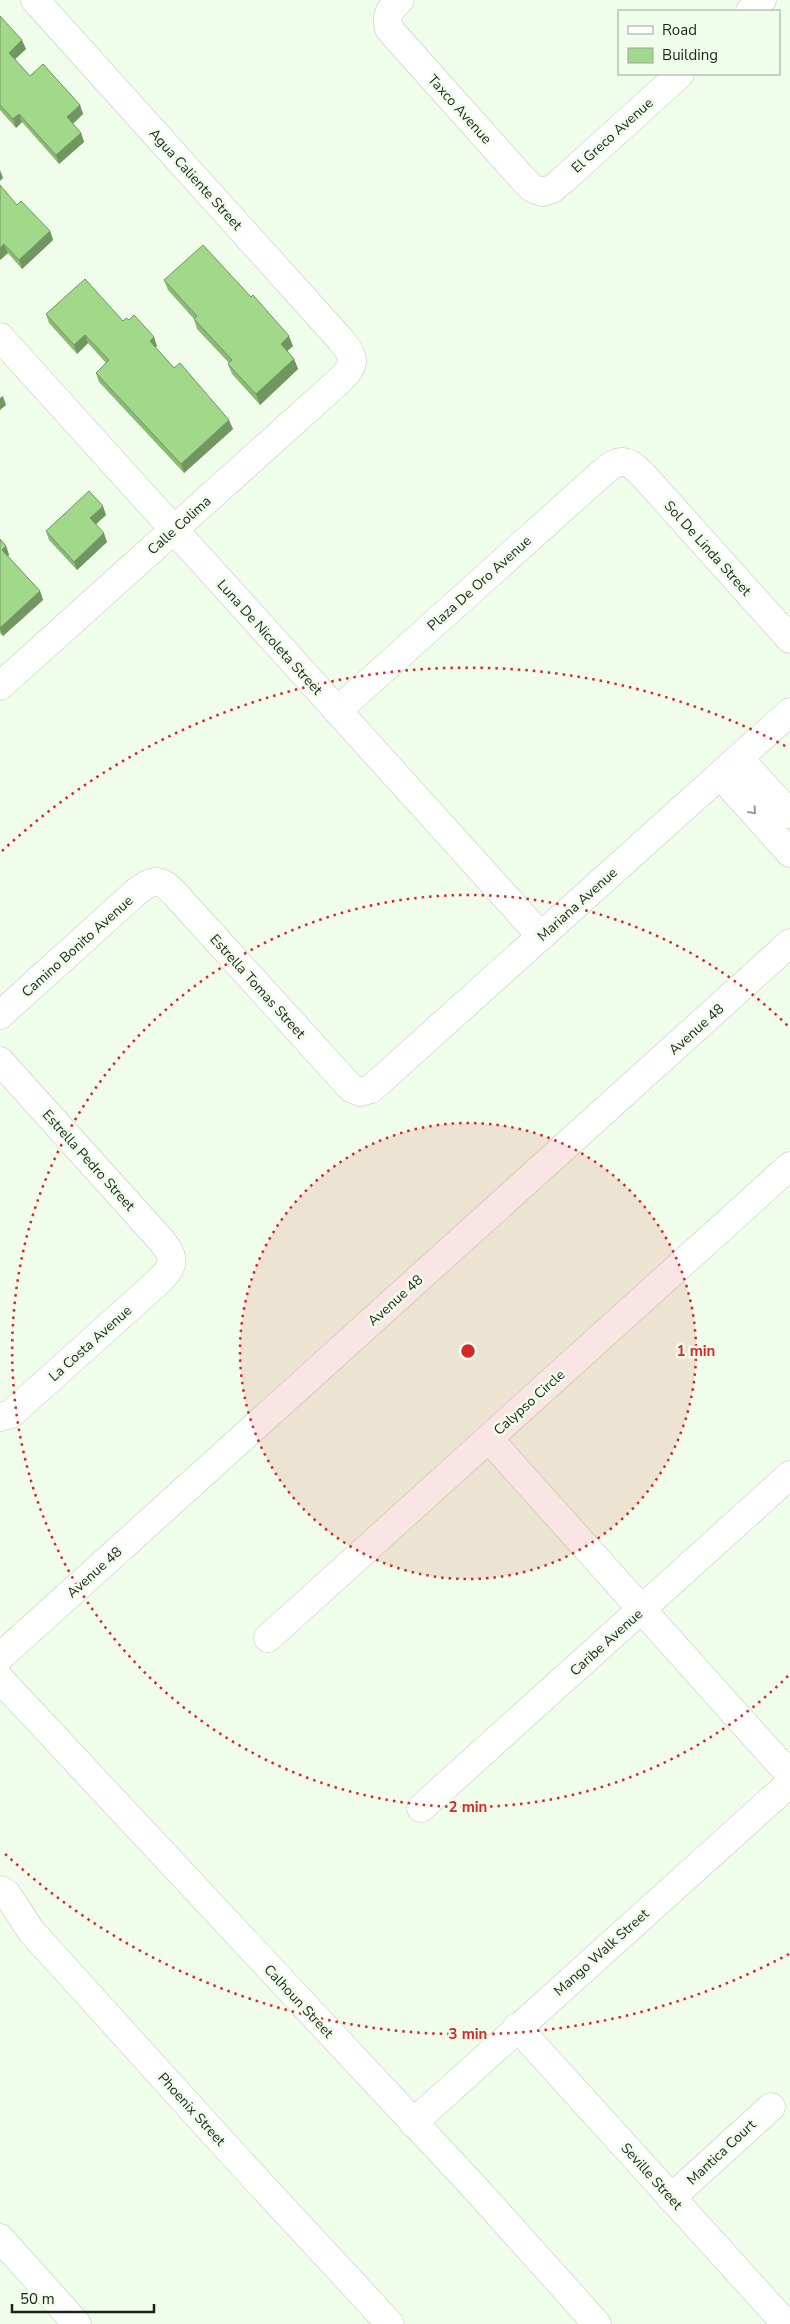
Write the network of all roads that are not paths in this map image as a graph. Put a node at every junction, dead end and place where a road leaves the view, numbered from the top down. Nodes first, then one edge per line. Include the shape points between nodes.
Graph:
1 (762, 0) edge
2 (45, 3) edge
3 (393, 10) edge
4 (751, 10) edge
5 (679, 75) edge
6 (542, 192) joint
7 (0, 337) edge
8 (353, 361) joint
9 (623, 461) joint
10 (174, 530) junction
11 (790, 639) edge
12 (0, 686) edge
13 (338, 711) junction
14 (790, 712) edge
15 (730, 766) junction
16 (790, 814) edge
17 (790, 853) edge
18 (156, 881) joint
19 (541, 936) junction
20 (790, 944) edge
21 (0, 1015) edge
22 (0, 1061) edge
23 (360, 1092) joint
24 (790, 1166) edge
25 (173, 1261) joint
26 (0, 1417) edge
27 (489, 1439) junction
28 (790, 1475) edge
29 (643, 1608) junction
30 (268, 1638) dead end
31 (0, 1657) edge
32 (0, 1679) edge
33 (790, 1775) edge
34 (790, 1783) edge
35 (421, 1808) dead end
36 (0, 1890) edge
37 (517, 2028) junction
38 (770, 2106) dead end
39 (413, 2123) junction
40 (671, 2198) junction
41 (0, 2238) edge
42 (77, 2324) edge
43 (390, 2324) edge
44 (597, 2324) edge
45 (786, 2324) edge

1 - 4 street
2 - 8 street, Agua Caliente Street via 341,340
3 - 6 street, Taxco Avenue via 389,29 398,40 522,178
5 - 6 street, El Greco Avenue via 563,180
7 - 10 street, Luna De Nicoleta Street
8 - 10 street, Calle Colima via 339,381
9 - 11 street, Sol De Linda Street via 632,464
9 - 13 street, Plaza De Oro Avenue via 612,464
10 - 12 street, Calle Colima
10 - 13 street, Luna De Nicoleta Street
13 - 19 street, Luna De Nicoleta Street
14 - 15 street, Mariana Avenue
15 - 16 street
15 -> 17 street
15 - 19 street, Mariana Avenue
18 - 21 street, Camino Bonito Avenue via 135,893
18 - 23 street, Estrella Tomas Street via 176,895 341,1078
19 - 23 street, Mariana Avenue via 382,1080 371,1089
20 - 31 street, Avenue 48
22 - 25 street, Estrella Pedro Street via 161,1240
24 - 27 street, Calypso Circle
25 - 26 street, La Costa Avenue via 169,1271 116,1320 21,1405
27 - 29 street
27 - 30 street, Calypso Circle
28 - 29 street, Caribe Avenue
29 - 33 street
29 - 35 street, Caribe Avenue
32 - 39 street, Calhoun Street
34 - 37 street, Mango Walk Street
36 - 43 street, Phoenix Street via 7,1894 31,1931
37 - 39 street, Mango Walk Street
37 - 40 street, Seville Street
38 - 40 street, Mantica Court
39 - 44 street, Calhoun Street
40 - 45 street, Seville Street
41 - 42 street

